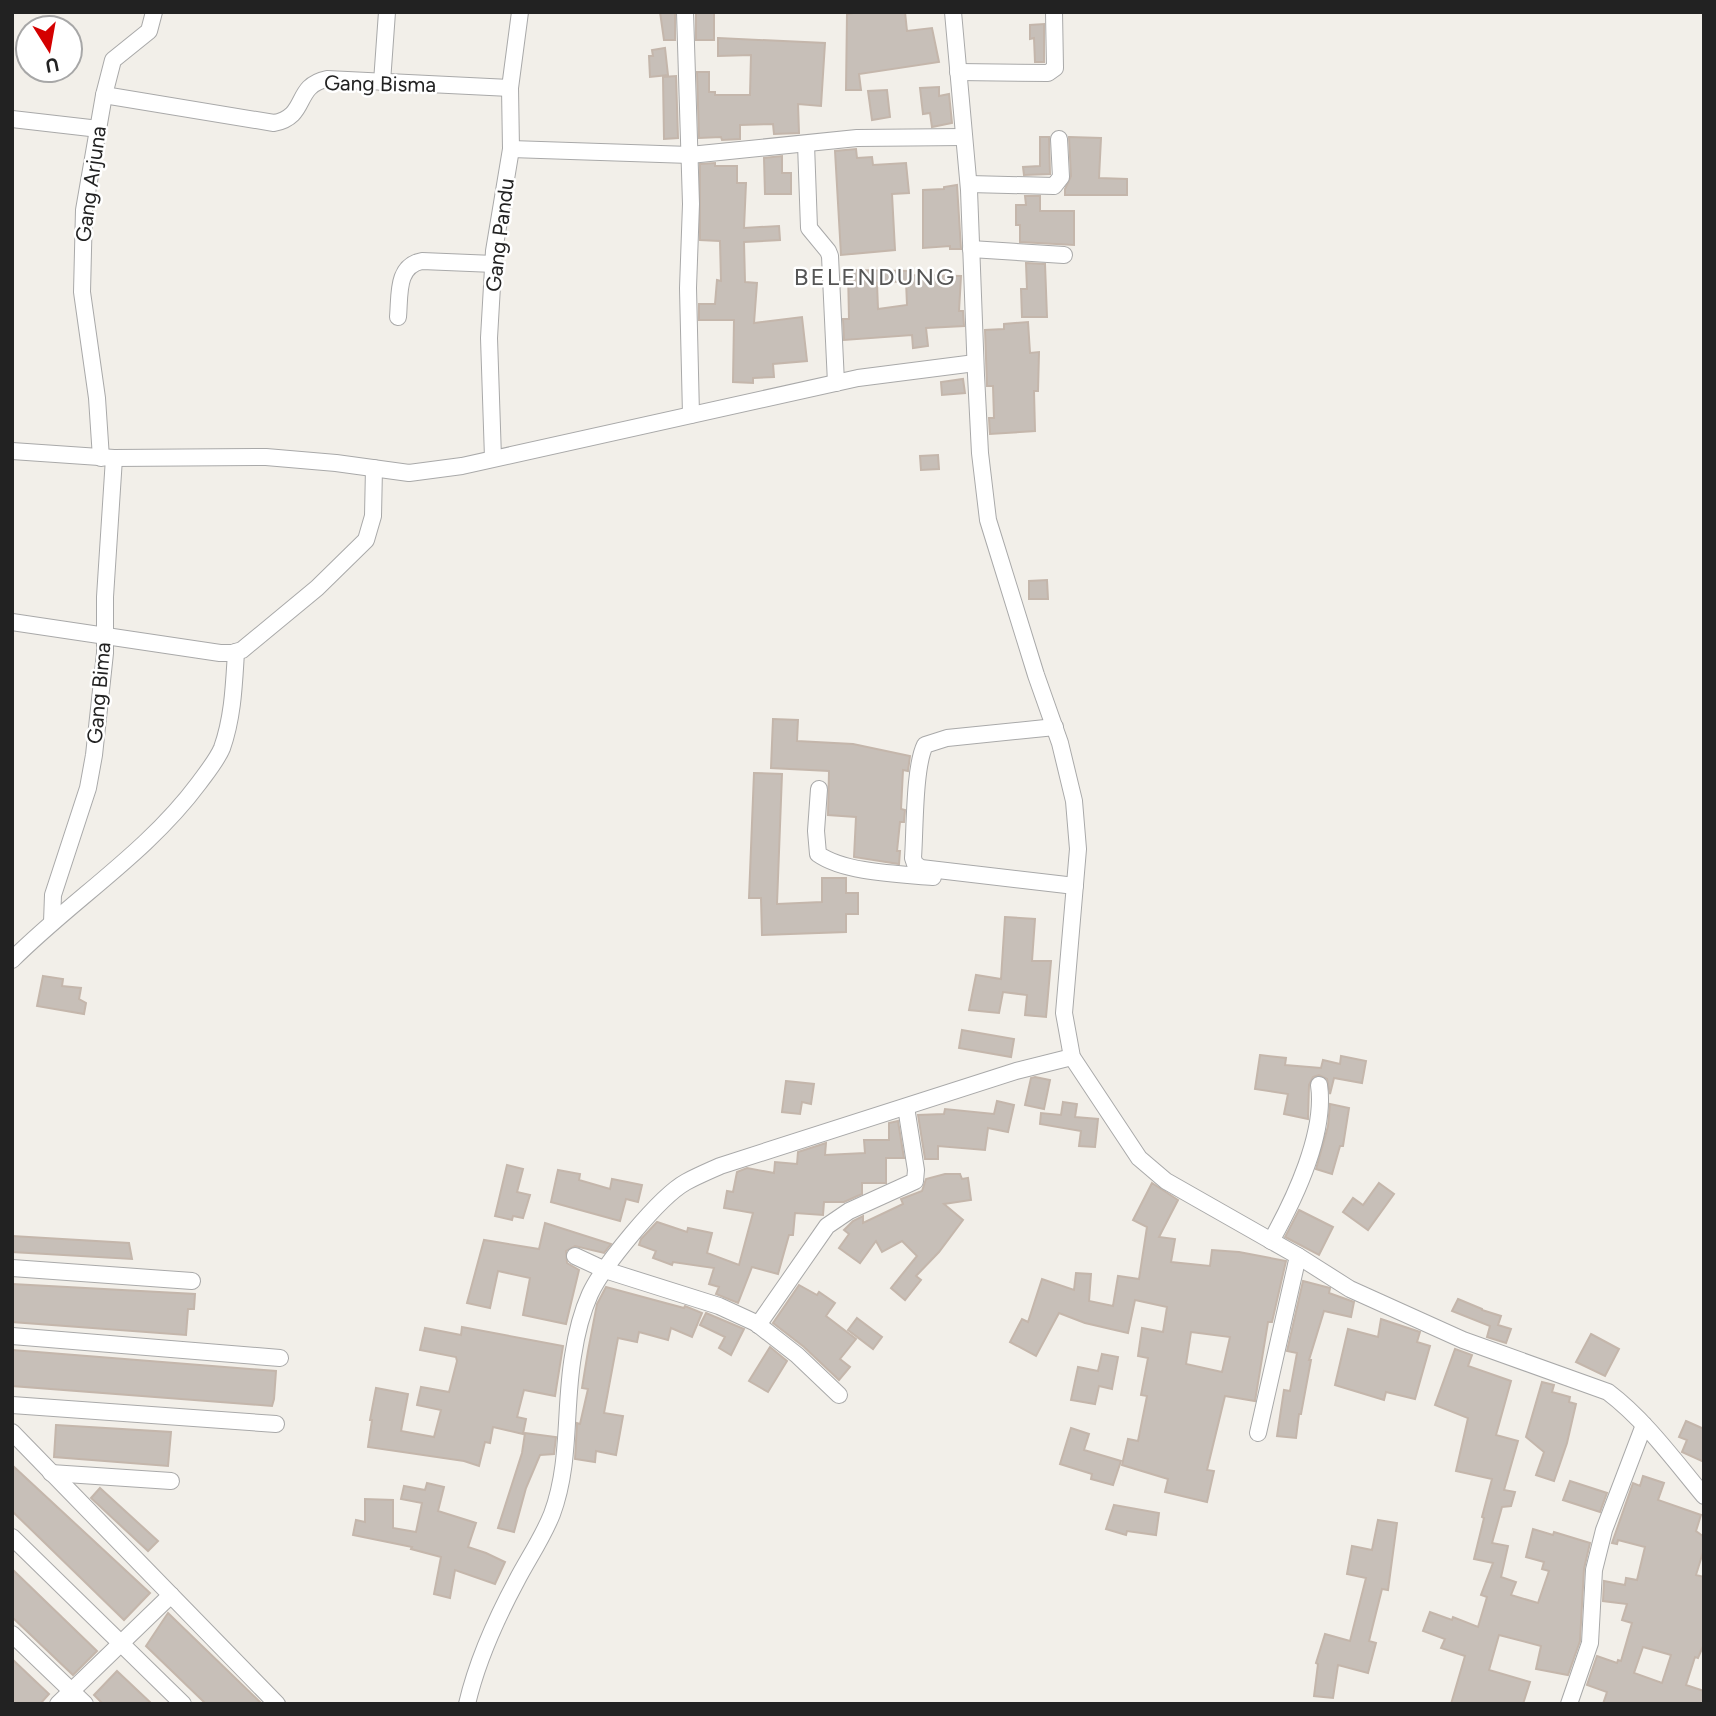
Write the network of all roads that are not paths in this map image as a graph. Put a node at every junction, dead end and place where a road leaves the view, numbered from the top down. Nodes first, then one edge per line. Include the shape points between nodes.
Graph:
1 (154, 12) edge
2 (387, 12) edge
3 (520, 12) edge
4 (685, 12) edge
5 (953, 12) edge
6 (1054, 12) edge
7 (958, 72) junction
8 (382, 82) junction
9 (510, 88) junction
10 (104, 95) junction
11 (12, 118) edge
12 (99, 129) junction
13 (964, 137) junction
14 (1059, 139) dead end
15 (806, 144) junction
16 (511, 149) junction
17 (690, 155) junction
18 (969, 184) junction
19 (971, 249) junction
20 (1064, 255) dead end
21 (494, 264) junction
22 (398, 317) dead end
23 (975, 363) junction
24 (836, 383) junction
25 (691, 415) junction
26 (12, 452) edge
27 (108, 458) junction
28 (493, 458) junction
29 (374, 468) junction
30 (12, 622) edge
31 (105, 637) junction
32 (236, 652) junction
33 (1055, 727) junction
34 (819, 789) dead end
35 (1075, 890) junction
36 (52, 922) junction
37 (12, 960) edge
38 (1072, 1057) junction
39 (1319, 1085) dead end
40 (906, 1107) junction
41 (1271, 1241) junction
42 (575, 1256) dead end
43 (1298, 1256) junction
44 (12, 1268) edge
45 (605, 1270) junction
46 (192, 1281) dead end
47 (758, 1325) junction
48 (12, 1336) edge
49 (280, 1358) dead end
50 (839, 1395) dead end
51 (12, 1405) edge
52 (276, 1424) dead end
53 (1644, 1425) junction
54 (12, 1432) edge
55 (1258, 1433) dead end
56 (51, 1473) junction
57 (171, 1481) dead end
58 (1704, 1496) edge
59 (12, 1537) edge
60 (168, 1598) junction
61 (12, 1634) edge
62 (120, 1642) junction
63 (71, 1690) junction
64 (58, 1704) edge
65 (85, 1704) edge
66 (183, 1704) edge
67 (277, 1704) edge
68 (467, 1704) edge
69 (1569, 1704) edge

1 - 10 street, Gang Arjuna via 149,30 113,60
2 - 8 street
3 - 9 street, Gang Pandu
4 - 17 street
5 - 7 street
6 - 7 street via 1052,72
7 - 13 street
8 - 9 street, Gang Bisma
8 - 10 street, Gang Bisma via 318,81 307,89 290,118 274,123
9 - 16 street, Gang Pandu
10 - 12 street, Gang Arjuna
11 - 12 street
12 - 27 street, Gang Arjuna via 84,210 82,292
13 - 15 street via 857,138
13 - 18 street
14 - 18 street via 1061,177 1054,186
15 - 17 street
15 - 24 street via 809,228 830,256
16 - 17 street
16 - 21 street, Gang Pandu
17 - 25 street
18 - 19 street
19 - 20 street
19 - 23 street
21 - 22 street via 413,263 402,276
21 - 28 street, Gang Pandu via 489,338
23 - 24 street
23 - 33 street via 988,520
24 - 25 street
25 - 28 street
26 - 27 street
27 - 29 street via 266,457
27 - 31 street, Gang Bima
28 - 29 street via 426,472
29 - 32 street via 373,516 366,540 317,588
30 - 31 street
31 - 32 street
31 - 36 street, Gang Bima via 88,788 53,895
32 - 36 street via 228,727 209,770 170,820
33 - 35 street via 1074,801
33 - 35 street via 947,738 925,745 913,858 921,868
34 - 35 street via 818,854 827,860 869,870
35 - 38 street via 1064,1013
36 - 37 street
38 - 40 street
38 - 41 street via 1139,1158 1166,1181
39 - 41 street via 1320,1106 1310,1149 1292,1202
40 - 45 street via 720,1166 685,1182 650,1213
40 - 47 street via 916,1179 827,1226
41 - 43 street
42 - 45 street
43 - 53 street via 1350,1289 1463,1340 1608,1392
43 - 55 street
44 - 46 street
45 - 47 street via 719,1306
45 - 68 street via 579,1325 561,1485 551,1516 492,1632
47 - 50 street
48 - 49 street
51 - 52 street
53 - 58 street
53 - 69 street via 1604,1530 1594,1570 1590,1643
54 - 56 street
56 - 57 street
56 - 60 street
59 - 62 street
60 - 62 street
60 - 67 street
61 - 63 street
62 - 63 street
62 - 66 street
63 - 64 street
63 - 65 street

